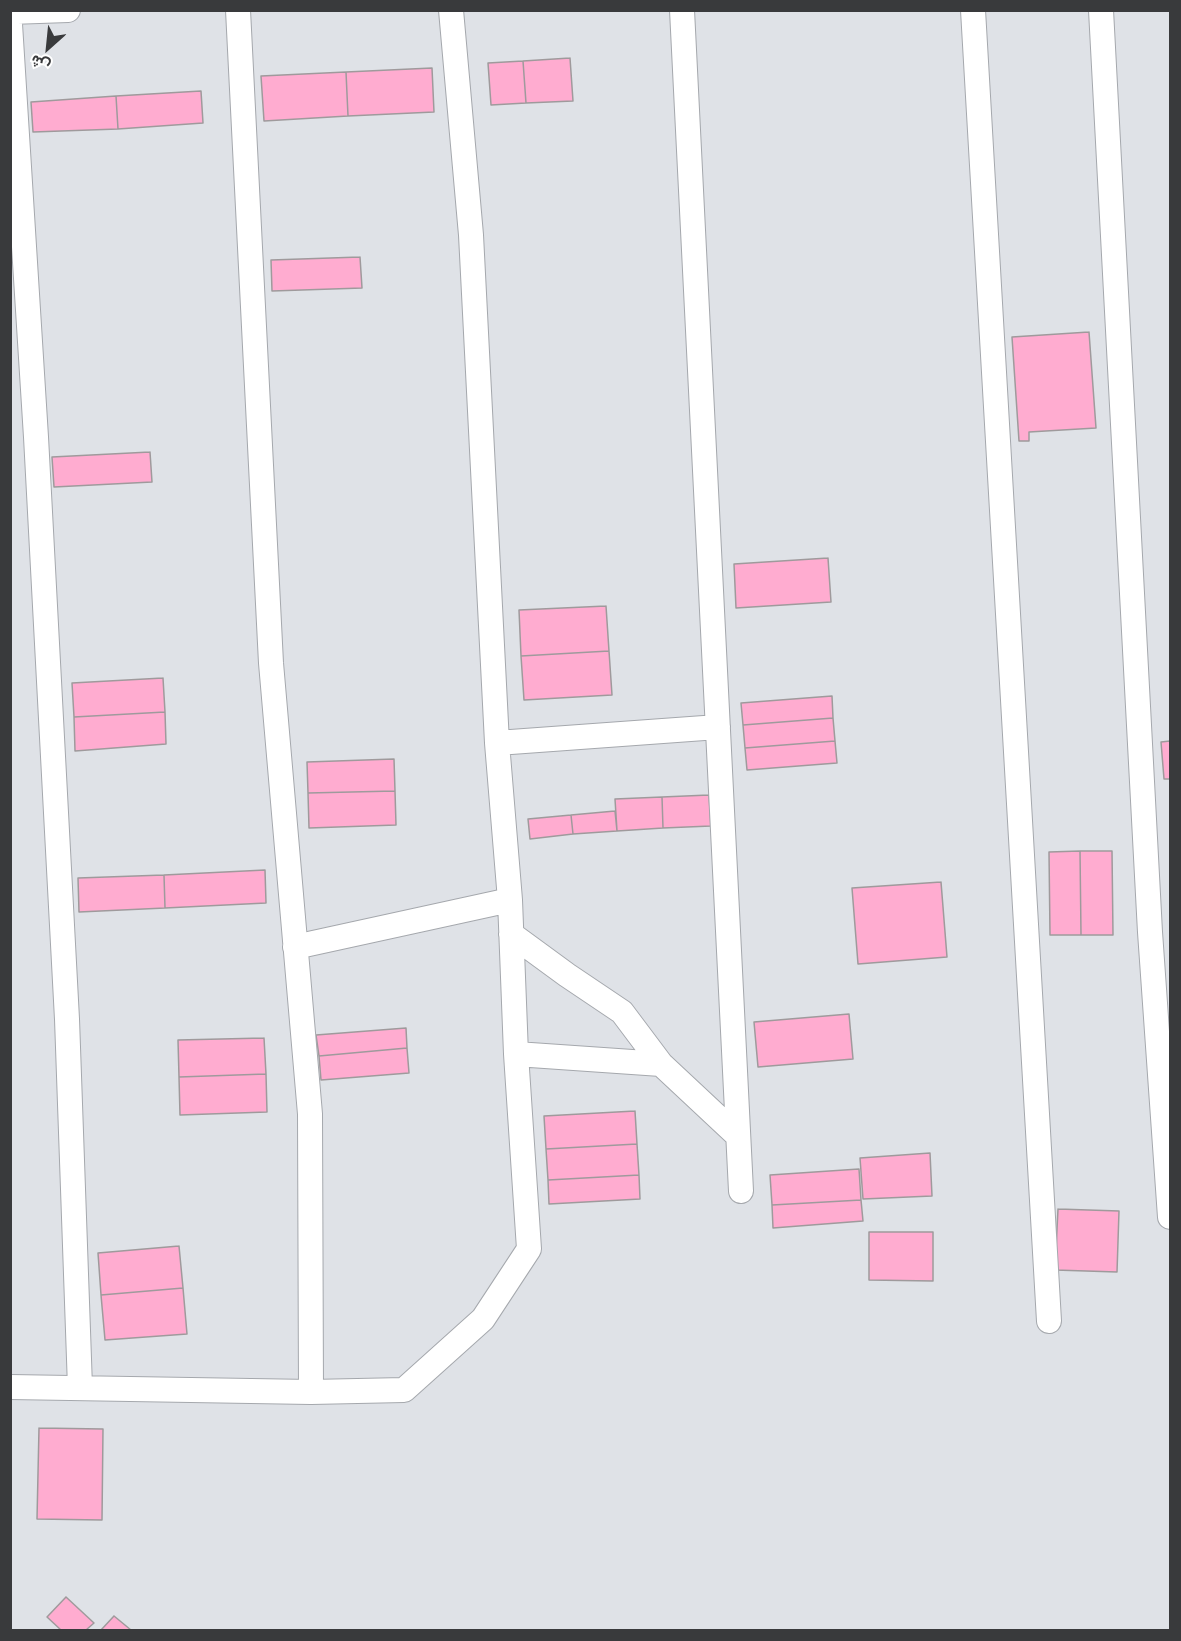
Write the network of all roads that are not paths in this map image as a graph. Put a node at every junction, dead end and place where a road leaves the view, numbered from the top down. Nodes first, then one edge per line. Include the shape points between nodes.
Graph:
1 (68, 10) edge
2 (238, 10) edge
3 (451, 10) edge
4 (682, 10) edge
5 (973, 10) edge
6 (1101, 10) edge
7 (10, 12) edge
8 (10, 24) edge
9 (717, 728) junction
10 (497, 743) junction
11 (510, 900) junction
12 (511, 934) junction
13 (295, 947) junction
14 (516, 1054) junction
15 (661, 1064) junction
16 (738, 1136) junction
17 (741, 1191) dead end
18 (1170, 1217) edge
19 (1049, 1321) dead end
20 (10, 1387) edge
21 (80, 1387) junction
22 (311, 1392) junction

1 - 7 street
2 - 13 street via 271,663
3 - 10 street via 471,235
4 - 9 street
5 - 19 street
6 - 18 street via 1150,932
8 - 21 street via 67,1019
9 - 10 street
9 - 16 street
10 - 11 street
11 - 12 street
11 - 13 street
12 - 14 street
12 - 15 street via 622,1012
13 - 22 street via 310,1114
14 - 15 street
14 - 22 street via 529,1249 483,1319 404,1390
15 - 16 street
16 - 17 street
20 - 21 street
21 - 22 street

